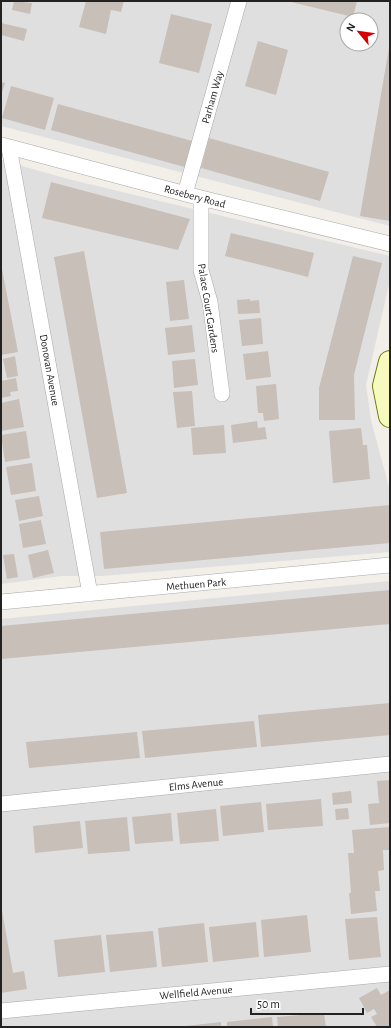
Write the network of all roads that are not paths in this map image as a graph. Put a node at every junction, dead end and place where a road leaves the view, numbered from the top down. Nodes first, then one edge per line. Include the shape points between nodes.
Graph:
1 (239, 1) edge
2 (5, 145) edge
3 (185, 194) junction
4 (201, 198) junction
5 (390, 244) edge
6 (390, 362) edge
7 (222, 394) dead end
8 (390, 416) edge
9 (390, 566) edge
10 (90, 594) junction
11 (1, 602) edge
12 (390, 764) edge
13 (1, 804) edge
14 (390, 974) edge
15 (1, 1011) edge

1 - 3 street, Parham Way
2 - 3 street, Rosebery Road
2 - 10 street, Donovan Avenue
3 - 4 street, Rosebery Road
4 - 5 street, Rosebery Road
4 - 7 street, Palace Court Gardens via 201,270 210,302
6 - 8 street via 384,386
9 - 10 street, Methuen Park
10 - 11 street, Methuen Park
12 - 13 street, Elms Avenue
14 - 15 street, Wellfield Avenue

